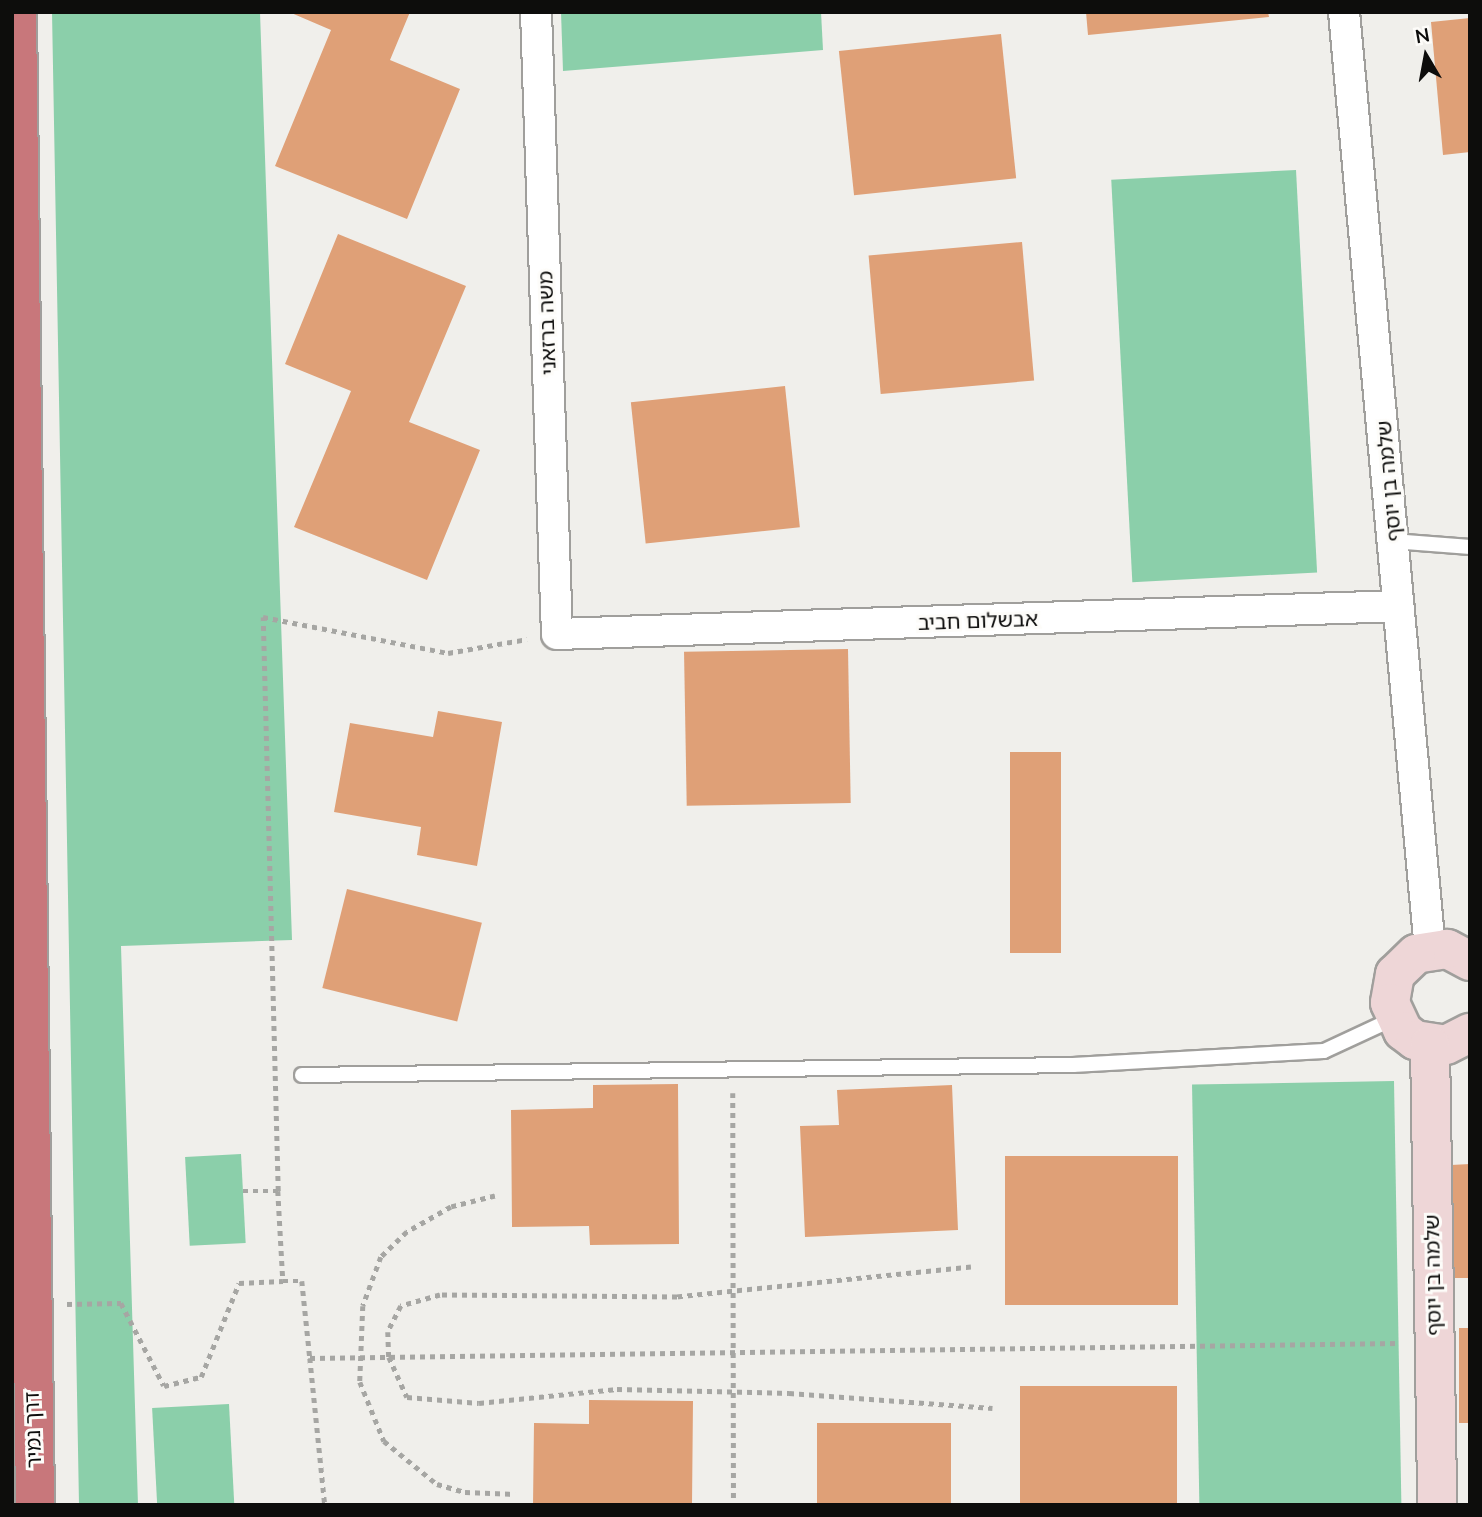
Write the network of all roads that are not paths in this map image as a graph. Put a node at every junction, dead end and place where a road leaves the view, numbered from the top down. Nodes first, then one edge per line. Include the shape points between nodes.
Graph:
1 (17, 12) edge
2 (536, 12) edge
3 (1344, 12) edge
4 (1393, 541) junction
5 (1470, 547) edge
6 (1399, 606) junction
7 (557, 634) joint
8 (1430, 949) junction
9 (1470, 961) edge
10 (1395, 1018) junction
11 (1470, 1033) edge
12 (1430, 1045) junction
13 (302, 1074) dead end
14 (35, 1505) edge
15 (1437, 1505) edge

1 - 14 highway, דרך נמיר via 29,1308
2 - 7 street, משה ברזאני
3 - 4 street, שלמה בן יוסף
4 - 5 lane
4 - 6 street, שלמה בן יוסף
6 - 7 street, אבשלום חביב
6 - 8 street, שלמה בן יוסף
8 - 9 street via 1447,949
8 - 10 street via 1404,962 1395,974 1390,996
10 - 12 street via 1403,1031
10 - 13 lane via 1324,1051 1073,1065
11 - 12 street via 1446,1045
12 - 15 street, שלמה בן יוסף

